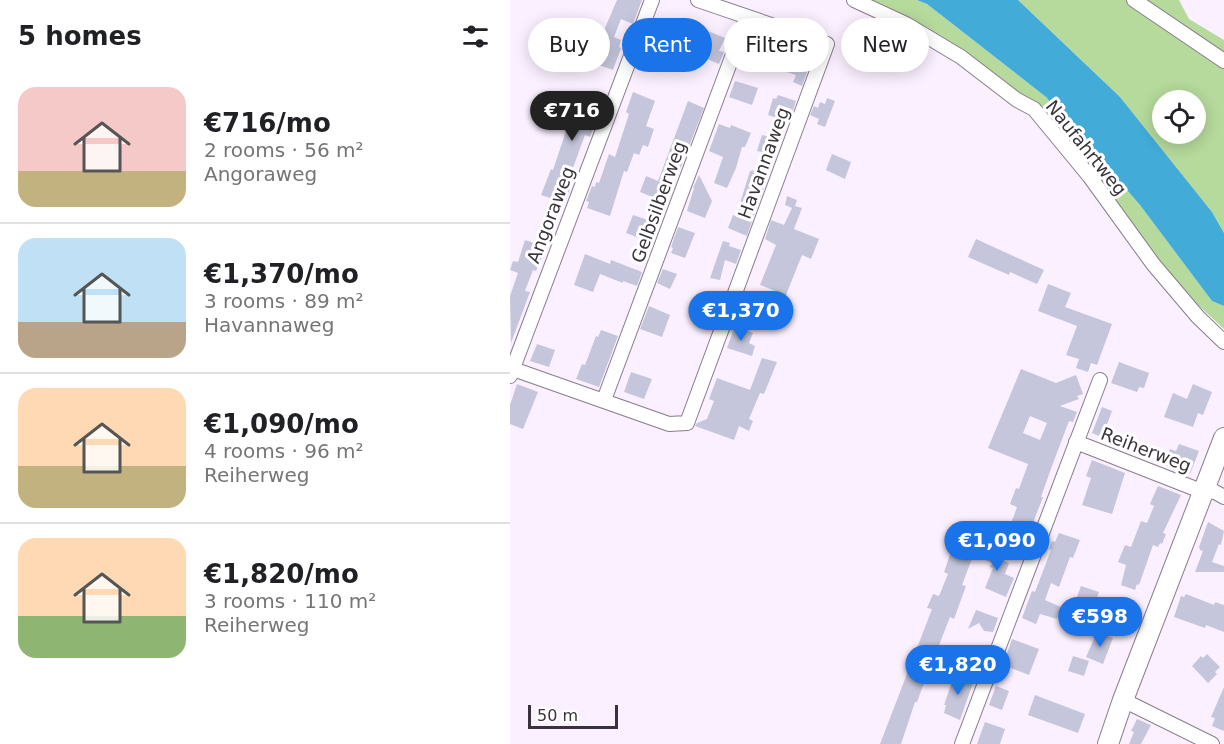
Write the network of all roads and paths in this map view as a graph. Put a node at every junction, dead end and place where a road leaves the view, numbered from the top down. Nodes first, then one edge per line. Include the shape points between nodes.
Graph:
1 (652, 0) edge
2 (698, 0) edge
3 (854, 0) edge
4 (1134, 0) edge
5 (747, 17) junction
6 (1224, 61) edge
7 (1224, 342) edge
8 (511, 372) edge
9 (1100, 380) dead end
10 (604, 400) junction
11 (1224, 438) edge
12 (1076, 442) junction
13 (1204, 490) junction
14 (1224, 497) edge
15 (1123, 700) junction
16 (962, 744) edge
17 (1108, 744) edge
18 (1212, 744) edge

1 - 8 street, Angoraweg
2 - 5 street, Havannaweg
3 - 7 street, Naufahrtweg via 906,24 961,57 1034,109 1090,177 1152,264
4 - 6 street
5 - 10 street, Gelbsilberweg
5 - 10 street, Havannaweg via 827,44 687,423 669,424
8 - 10 street
9 - 12 street, Reiherweg
11 - 13 main road
12 - 13 street, Reiherweg
12 - 16 street, Reiherweg
13 - 14 street, Reiherweg
13 - 15 main road
15 - 17 main road
15 - 18 street

